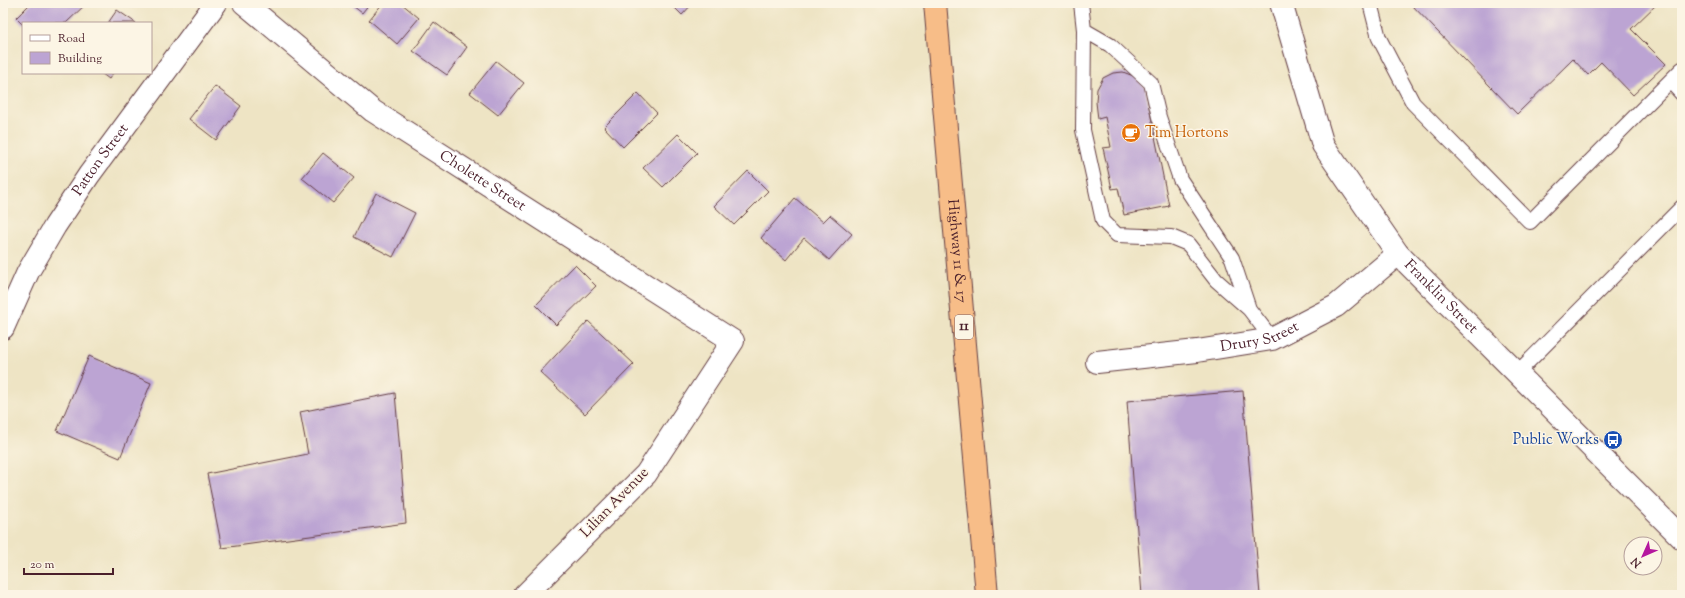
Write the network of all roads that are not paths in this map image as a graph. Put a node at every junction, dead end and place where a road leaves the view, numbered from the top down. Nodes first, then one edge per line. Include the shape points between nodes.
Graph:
1 (216, 3) edge
2 (244, 3) edge
3 (935, 3) edge
4 (1081, 3) edge
5 (1281, 3) edge
6 (1370, 3) edge
7 (1084, 30) junction
8 (1682, 69) edge
9 (1670, 81) junction
10 (1682, 94) edge
11 (1682, 207) edge
12 (1398, 254) junction
13 (1250, 310) junction
14 (3, 328) edge
15 (1272, 339) junction
16 (733, 341) joint
17 (1098, 362) dead end
18 (1517, 373) junction
19 (1682, 538) edge
20 (525, 595) edge
21 (987, 595) edge

1 - 14 street, Patton Street via 89,175 55,226 28,272
2 - 16 street, Cholette Street via 373,111
3 - 21 highway, Highway 11 & 17 / 11
4 - 7 lane
5 - 12 street, Franklin Street via 1323,146
6 - 9 lane via 1379,38 1413,103 1530,222
7 - 13 lane via 1110,45 1151,83 1159,118 1180,179 1232,258
7 - 13 lane via 1083,130 1103,221 1116,235 1171,237 1188,244 1216,280
8 - 9 lane
9 - 10 lane
11 - 18 lane
12 - 15 street, Drury Street via 1336,306
12 - 18 street, Franklin Street
13 - 15 lane
15 - 17 street, Drury Street via 1198,351
16 - 20 street, Lilian Avenue via 646,474
18 - 19 street, Franklin Street

